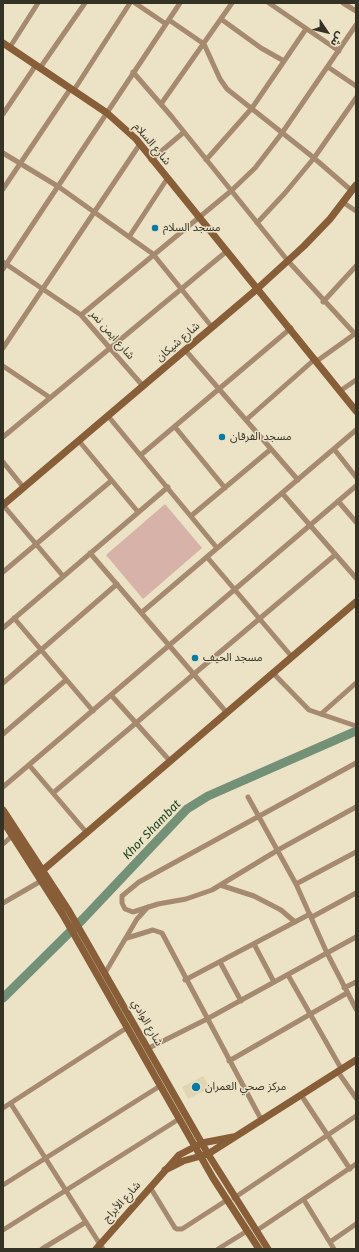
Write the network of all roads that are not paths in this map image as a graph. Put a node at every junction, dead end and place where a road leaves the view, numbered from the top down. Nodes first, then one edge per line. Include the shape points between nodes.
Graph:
1 (38, 3) edge
2 (85, 3) edge
3 (130, 3) edge
4 (135, 3) edge
5 (180, 3) edge
6 (232, 3) edge
7 (269, 3) edge
8 (281, 3) edge
9 (343, 3) edge
10 (277, 9) junction
11 (356, 11) edge
12 (221, 19) junction
13 (167, 22) junction
14 (356, 25) edge
15 (306, 29) junction
16 (3, 43) edge
17 (204, 44) junction
18 (10, 47) junction
19 (339, 51) junction
20 (284, 61) junction
21 (38, 66) junction
22 (328, 67) junction
23 (134, 72) junction
24 (356, 86) edge
25 (73, 89) junction
26 (356, 98) edge
27 (161, 104) junction
28 (252, 108) junction
29 (108, 113) junction
30 (3, 114) edge
31 (184, 132) junction
32 (282, 133) junction
33 (140, 144) junction
34 (3, 153) edge
35 (314, 158) junction
36 (151, 160) junction
37 (206, 160) junction
38 (20, 164) junction
39 (167, 179) junction
40 (59, 187) junction
41 (354, 188) edge
42 (3, 189) edge
43 (231, 191) junction
44 (344, 202) junction
45 (356, 211) edge
46 (94, 213) junction
47 (199, 218) junction
48 (257, 223) junction
49 (129, 237) junction
50 (227, 251) junction
51 (153, 254) junction
52 (288, 261) junction
53 (5, 263) edge
54 (356, 266) edge
55 (3, 269) edge
56 (180, 288) junction
57 (44, 289) junction
58 (257, 289) junction
59 (323, 302) junction
60 (81, 315) junction
61 (212, 327) junction
62 (291, 328) junction
63 (355, 334) edge
64 (110, 347) junction
65 (3, 348) edge
66 (186, 351) junction
67 (316, 360) junction
68 (3, 366) edge
69 (356, 380) edge
70 (143, 386) junction
71 (220, 390) junction
72 (340, 391) junction
73 (48, 398) junction
74 (356, 411) edge
75 (108, 416) junction
76 (246, 420) junction
77 (175, 427) junction
78 (356, 430) edge
79 (3, 437) edge
80 (79, 441) junction
81 (271, 449) junction
82 (334, 449) junction
83 (142, 454) junction
84 (3, 462) edge
85 (356, 477) edge
86 (111, 480) junction
87 (298, 480) junction
88 (356, 486) edge
89 (24, 488) junction
90 (168, 488) junction
91 (225, 488) junction
92 (282, 492) junction
93 (338, 501) junction
94 (3, 505) edge
95 (138, 512) junction
96 (191, 516) junction
97 (356, 522) edge
98 (309, 525) junction
99 (36, 544) junction
100 (217, 548) junction
101 (90, 553) junction
102 (335, 555) junction
103 (208, 556) junction
104 (3, 572) edge
105 (63, 576) junction
106 (356, 578) edge
107 (117, 584) junction
108 (234, 588) junction
109 (356, 602) edge
110 (141, 613) junction
111 (14, 618) junction
112 (258, 618) junction
113 (3, 628) edge
114 (169, 645) junction
115 (41, 650) junction
116 (292, 657) junction
117 (194, 674) junction
118 (273, 674) junction
119 (66, 680) junction
120 (3, 683) edge
121 (356, 683) edge
122 (111, 695) junction
123 (93, 710) junction
124 (227, 713) junction
125 (321, 714) junction
126 (136, 723) junction
127 (356, 726) edge
128 (3, 734) edge
129 (170, 761) junction
130 (356, 763) edge
131 (29, 765) junction
132 (3, 787) edge
133 (53, 793) junction
134 (248, 798) dead end
135 (356, 807) edge
136 (3, 810) edge
137 (260, 817) junction
138 (3, 821) edge
139 (88, 833) junction
140 (12, 836) junction
141 (3, 844) edge
142 (278, 850) junction
143 (356, 852) edge
144 (43, 870) junction
145 (42, 881) junction
146 (296, 884) junction
147 (220, 885) junction
148 (356, 893) edge
149 (3, 904) edge
150 (148, 906) junction
151 (311, 916) junction
152 (295, 922) junction
153 (356, 937) edge
154 (127, 938) junction
155 (81, 939) junction
156 (254, 944) junction
157 (327, 953) junction
158 (220, 962) junction
159 (105, 973) junction
160 (288, 975) junction
161 (185, 980) junction
162 (274, 982) junction
163 (356, 982) edge
164 (344, 988) junction
165 (347, 994) junction
166 (241, 1001) junction
167 (356, 1009) edge
168 (310, 1015) junction
169 (207, 1020) junction
170 (128, 1027) junction
171 (149, 1048) junction
172 (356, 1060) edge
173 (229, 1061) junction
174 (340, 1071) junction
175 (160, 1086) junction
176 (301, 1095) junction
177 (356, 1098) edge
178 (11, 1104) junction
179 (3, 1108) edge
180 (356, 1116) edge
181 (179, 1119) junction
182 (262, 1121) junction
183 (328, 1135) junction
184 (235, 1136) junction
185 (202, 1143) junction
186 (195, 1146) junction
187 (208, 1154) junction
188 (201, 1157) junction
189 (46, 1159) junction
190 (356, 1164) edge
191 (350, 1169) junction
192 (165, 1170) junction
193 (3, 1185) edge
194 (150, 1187) junction
195 (66, 1190) junction
196 (234, 1198) junction
197 (227, 1200) junction
198 (304, 1200) junction
199 (86, 1222) junction
200 (356, 1224) edge
201 (3, 1230) edge
202 (248, 1231) junction
203 (256, 1231) junction
204 (330, 1242) junction
205 (100, 1247) edge
206 (42, 1249) edge
207 (218, 1249) edge
208 (259, 1249) edge
209 (268, 1249) edge
210 (334, 1249) edge

1 - 18 street
2 - 21 street
3 - 25 street
4 - 13 street
5 - 13 street
6 - 12 street
7 - 10 street
8 - 10 street
9 - 11 street
10 - 15 street
12 - 17 street
12 - 20 street
13 - 17 street
13 - 23 street
14 - 19 street
15 - 19 street
15 - 20 street
16 - 18 street, شارع السلام
17 - 27 street
17 - 28 street via 223,84
18 - 21 street, شارع السلام
19 - 22 street
20 - 28 street
21 - 25 street, شارع السلام
21 - 30 street
22 - 24 street
22 - 32 street
23 - 27 street
23 - 29 street
25 - 29 street, شارع السلام
25 - 38 street
26 - 35 street
27 - 31 street
28 - 32 street
28 - 37 street
29 - 33 street, شارع السلام
29 - 40 street
31 - 36 street
31 - 37 street
32 - 35 street
32 - 43 street via 255,168
33 - 36 street, شارع السلام
33 - 46 street
34 - 38 street
35 - 41 street
35 - 48 street
36 - 39 street, شارع السلام
37 - 43 street
38 - 40 street
38 - 42 street
39 - 47 street, شارع السلام
39 - 49 street
40 - 46 street
40 - 53 street
41 - 44 street, شارع شيكان
43 - 47 street
43 - 48 street
44 - 45 street
44 - 52 street, شارع شيكان
46 - 49 street
46 - 57 street
47 - 50 street, شارع السلام
47 - 51 street
48 - 52 street
49 - 51 street
50 - 56 street
50 - 58 street, شارع السلام
51 - 56 street
51 - 60 street
52 - 58 street, شارع شيكان
52 - 59 street
53 - 55 street
53 - 57 street, شارع ايمن نمر
54 - 59 street
56 - 61 street
56 - 64 street
57 - 60 street, شارع ايمن نمر
57 - 65 street
58 - 61 street, شارع شيكان
58 - 62 street, شارع السلام
59 - 63 street
60 - 64 street, شارع ايمن نمر
61 - 66 street, شارع شيكان
62 - 67 street, شارع السلام
62 - 71 street
63 - 67 street
64 - 70 street, شارع ايمن نمر
64 - 73 street
66 - 70 street, شارع شيكان
66 - 71 street
67 - 72 street, شارع السلام
67 - 76 street
68 - 73 street
69 - 72 street
70 - 75 street, شارع شيكان
71 - 76 street
71 - 77 street
72 - 74 street, شارع السلام
73 - 79 street
75 - 80 street, شارع شيكان
75 - 83 street
76 - 81 street
77 - 83 street
77 - 91 street
78 - 82 street
80 - 86 street
80 - 89 street, شارع شيكان
81 - 87 street
81 - 91 street
82 - 85 street
82 - 87 street
83 - 90 street
84 - 89 street
86 - 95 street
86 - 99 street
87 - 92 street
88 - 93 street
89 - 94 street, شارع شيكان
90 - 95 street
90 - 96 street
91 - 96 street
92 - 98 street
92 - 100 street
93 - 97 street
93 - 98 street
94 - 99 street
95 - 101 street
96 - 100 street
98 - 102 street
98 - 108 street
99 - 104 street
99 - 105 street
100 - 103 street
101 - 105 street
101 - 107 street
102 - 106 street
102 - 112 street
103 - 108 street
103 - 110 street
105 - 111 street
107 - 110 street
107 - 115 street
108 - 112 street
108 - 114 street
109 - 116 street
110 - 114 street
111 - 113 street
111 - 115 street
112 - 116 street
112 - 117 street
114 - 117 street
114 - 122 street
115 - 119 street
115 - 120 street
116 - 118 street
117 - 124 street
117 - 126 street
118 - 124 street
118 - 125 street via 309,710
119 - 123 street
119 - 128 street
121 - 125 street
122 - 123 street
122 - 126 street
123 - 131 street
124 - 129 street
125 - 127 street
126 - 129 street
126 - 133 street
129 - 139 street
130 - 137 street
131 - 132 street
131 - 133 street
133 - 139 street
134 - 137 street
135 - 142 street
136 - 144 street, شارع الوادي
137 - 142 street
137 - 150 street via 139,882 122,896 125,909 132,912
138 - 140 street, شارع الوادي
139 - 144 street
140 - 141 street
140 - 145 street, شارع الوادي
142 - 146 street
142 - 147 street
143 - 146 street
144 - 155 street, شارع الوادي via 69,911
145 - 149 street
145 - 155 street, شارع الوادي
146 - 151 street
147 - 150 street via 200,895
147 - 152 street via 254,896 281,910
148 - 151 street
150 - 154 street via 137,919
151 - 152 street
151 - 157 street
152 - 156 street
153 - 157 street
154 - 159 street
154 - 161 street via 154,930 162,933
155 - 159 street, شارع الوادي
155 - 170 street, شارع الوادي
156 - 158 street
156 - 162 street
157 - 160 street
157 - 164 street
158 - 161 street
158 - 166 street
159 - 171 street, شارع الوادي
160 - 162 street
160 - 168 street
161 - 169 street
162 - 166 street
163 - 164 street
164 - 165 street
165 - 167 street
165 - 168 street
166 - 169 street
168 - 173 street
168 - 174 street
169 - 171 street
169 - 173 street
170 - 175 street, شارع الوادي
170 - 178 street
171 - 185 street, شارع الوادي
172 - 174 street
173 - 182 street
174 - 176 street
174 - 177 street
175 - 181 street, شارع الوادي
175 - 189 street
176 - 182 street
176 - 183 street
178 - 179 street
178 - 189 street
180 - 183 street
181 - 186 street, شارع الوادي
181 - 195 street
182 - 184 street
183 - 191 street
183 - 196 street
184 - 185 street, شارع الأبراج
184 - 187 street
185 - 186 street, شارع الأبراج
185 - 187 street, شارع الوادي
186 - 188 street, شارع الوادي
186 - 192 street, شارع الأبراج via 179,1155
187 - 188 street
187 - 196 street, شارع الوادي
188 - 192 street via 183,1161
188 - 197 street, شارع الوادي
189 - 193 street
189 - 195 street
190 - 191 street
191 - 198 street
192 - 194 street, شارع الأبراج
194 - 197 street via 177,1229 182,1229
194 - 205 street, شارع الأبراج
195 - 199 street
195 - 201 street
196 - 203 street, شارع الوادي
197 - 202 street, شارع الوادي
198 - 203 street
198 - 204 street
199 - 205 street
199 - 206 street
200 - 204 street
202 - 207 street
202 - 208 street, شارع الوادي
203 - 209 street, شارع الوادي
204 - 210 street

